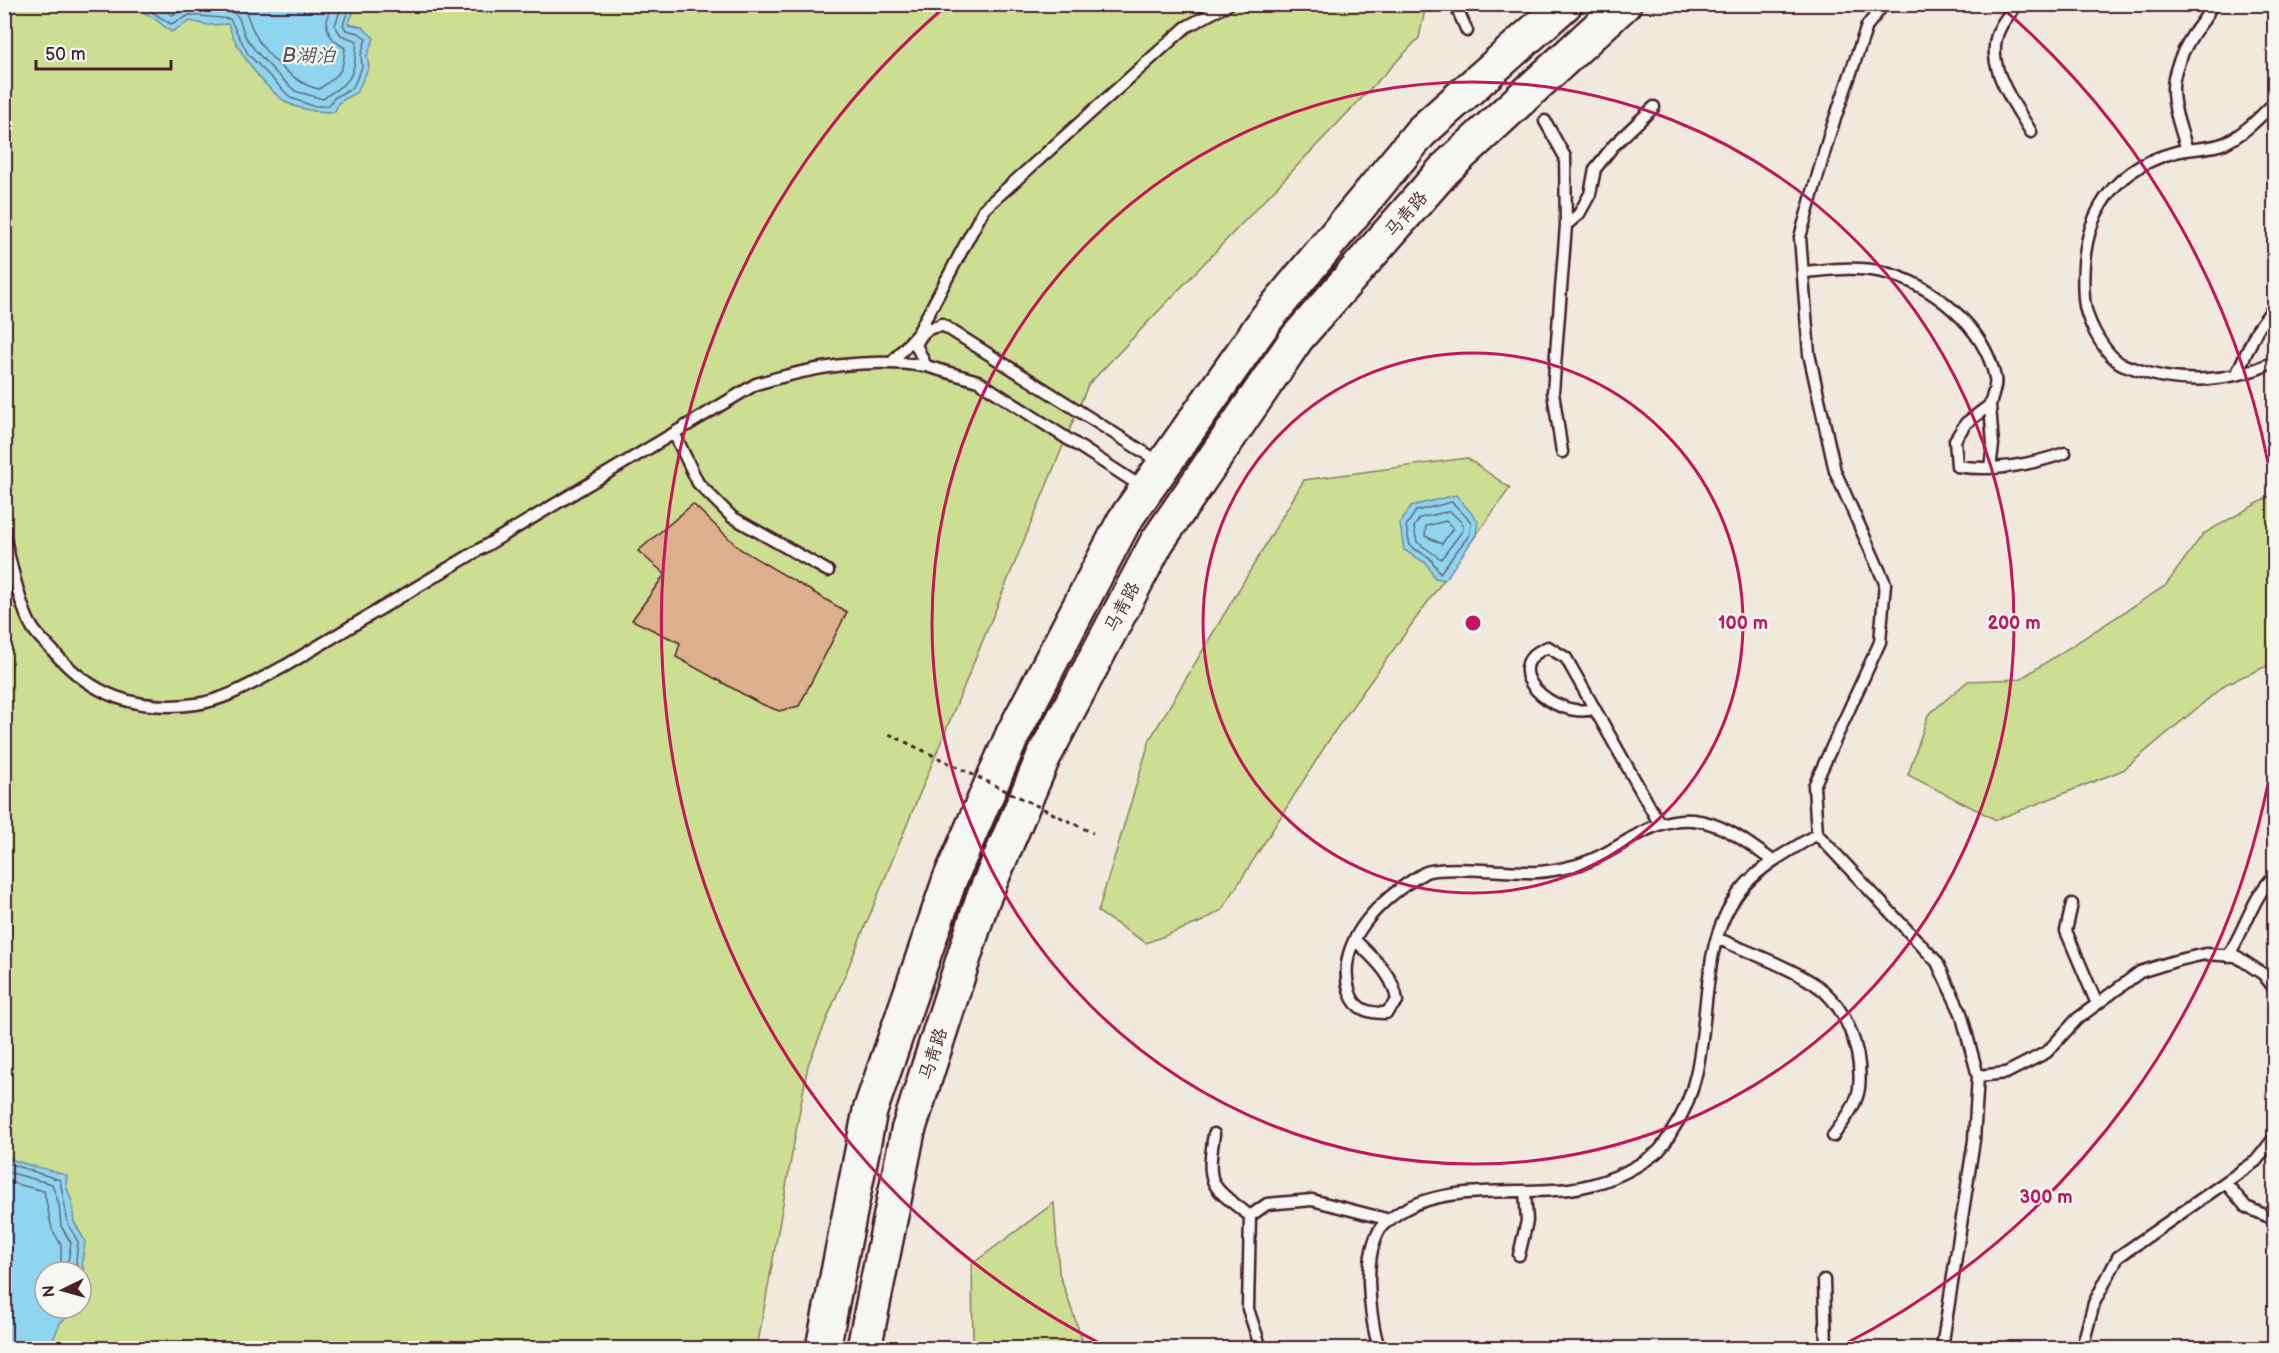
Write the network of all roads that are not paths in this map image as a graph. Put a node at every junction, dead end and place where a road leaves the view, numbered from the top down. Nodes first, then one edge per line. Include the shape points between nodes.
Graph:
1 (1229, 4) edge
2 (1455, 4) edge
3 (1565, 4) edge
4 (1624, 4) edge
5 (1884, 4) edge
6 (2017, 4) edge
7 (2211, 4) edge
8 (1467, 31) dead end
9 (2274, 103) edge
10 (1654, 107) dead end
11 (1545, 121) dead end
12 (2031, 132) dead end
13 (2187, 150) junction
14 (1566, 225) junction
15 (1803, 272) junction
16 (2274, 315) edge
17 (928, 316) junction
18 (945, 326) junction
19 (893, 361) junction
20 (2274, 362) edge
21 (926, 366) junction
22 (2236, 375) junction
23 (1990, 405) junction
24 (674, 433) junction
25 (1562, 452) dead end
26 (2065, 453) dead end
27 (1990, 468) junction
28 (1154, 477) junction
29 (4, 534) edge
30 (828, 571) dead end
31 (1593, 709) junction
32 (1659, 823) junction
33 (1816, 834) junction
34 (1773, 861) junction
35 (2274, 876) edge
36 (2072, 904) dead end
37 (1717, 938) junction
38 (1355, 940) junction
39 (2228, 956) junction
40 (2274, 988) edge
41 (2097, 1004) junction
42 (1977, 1076) junction
43 (1214, 1134) dead end
44 (1833, 1136) dead end
45 (2274, 1138) edge
46 (2226, 1183) junction
47 (1524, 1191) junction
48 (1250, 1216) junction
49 (2274, 1219) edge
50 (1390, 1220) junction
51 (1519, 1255) dead end
52 (1824, 1280) dead end
53 (823, 1348) edge
54 (864, 1348) edge
55 (1261, 1348) edge
56 (1379, 1348) edge
57 (1826, 1348) edge
58 (1942, 1348) edge
59 (2082, 1348) edge

1 - 17 lane via 1186,27 984,209
2 - 8 lane
3 - 28 highway, 马青路 via 1421,132 1267,318
4 - 54 highway, 马青路 via 1445,169 1304,329 1157,542 1043,758 982,901 908,1131
5 - 15 lane via 1867,26 1830,133 1800,237
6 - 12 lane via 2000,28 1995,54 2001,79
7 - 13 lane via 2179,57 2172,78 2173,103
9 - 13 lane via 2224,143
10 - 14 lane via 1595,169 1590,194 1579,214
11 - 14 lane via 1565,156
13 - 22 lane via 2128,172 2105,197 2090,230 2082,269 2084,303 2096,334 2117,362 2153,376 2185,381
14 - 25 lane via 1553,392
15 - 23 lane via 1851,268 1882,272 1927,289 1983,344 1996,379
15 - 33 lane via 1809,354 1835,471 1885,583 1880,642 1814,786
16 - 22 lane via 2271,311 2258,330
17 - 18 lane
17 - 19 lane
18 - 21 lane via 933,326 922,332 916,345
18 - 28 lane
19 - 21 lane
19 - 24 lane via 805,369 756,384
20 - 22 lane
21 - 28 lane via 978,381
23 - 27 lane
23 - 27 lane via 1966,423 1955,440 1957,466
24 - 29 lane via 285,666 198,704 148,706 110,696 72,673 31,626
24 - 30 lane via 698,483 732,517
26 - 27 lane via 2035,464
28 - 53 highway, 马青路 via 1124,521 1013,734 950,879 870,1111
31 - 31 lane via 1566,658 1548,647 1534,652 1527,675 1543,697 1573,711
31 - 32 lane
32 - 34 lane via 1694,820 1735,834
32 - 38 lane via 1578,865 1531,873 1427,871 1399,889 1367,919
33 - 34 lane
33 - 42 lane via 1938,962 1962,1013
34 - 37 lane via 1746,884 1721,922
35 - 39 lane via 2261,890 2243,934
36 - 41 lane via 2066,931
37 - 44 lane via 1813,982 1835,1001 1858,1057 1859,1089 1850,1112
37 - 47 lane via 1694,1092 1659,1151 1626,1174 1571,1189
38 - 38 lane via 1395,986 1397,1001 1386,1013 1368,1013 1352,1001 1345,977 1348,951
39 - 40 lane via 2236,956 2263,974
39 - 41 lane via 2205,954 2140,972
41 - 42 lane via 2047,1052 2006,1073
42 - 58 lane via 1974,1140
43 - 48 lane via 1209,1166 1215,1188
45 - 46 lane via 2256,1161
46 - 49 lane via 2246,1207
46 - 59 lane via 2118,1257 2094,1303
47 - 50 lane via 1445,1195 1407,1206
47 - 51 lane via 1527,1221
48 - 50 lane via 1267,1204 1312,1200
48 - 55 lane via 1248,1309
50 - 56 lane via 1380,1228 1369,1263 1370,1320
52 - 57 lane

